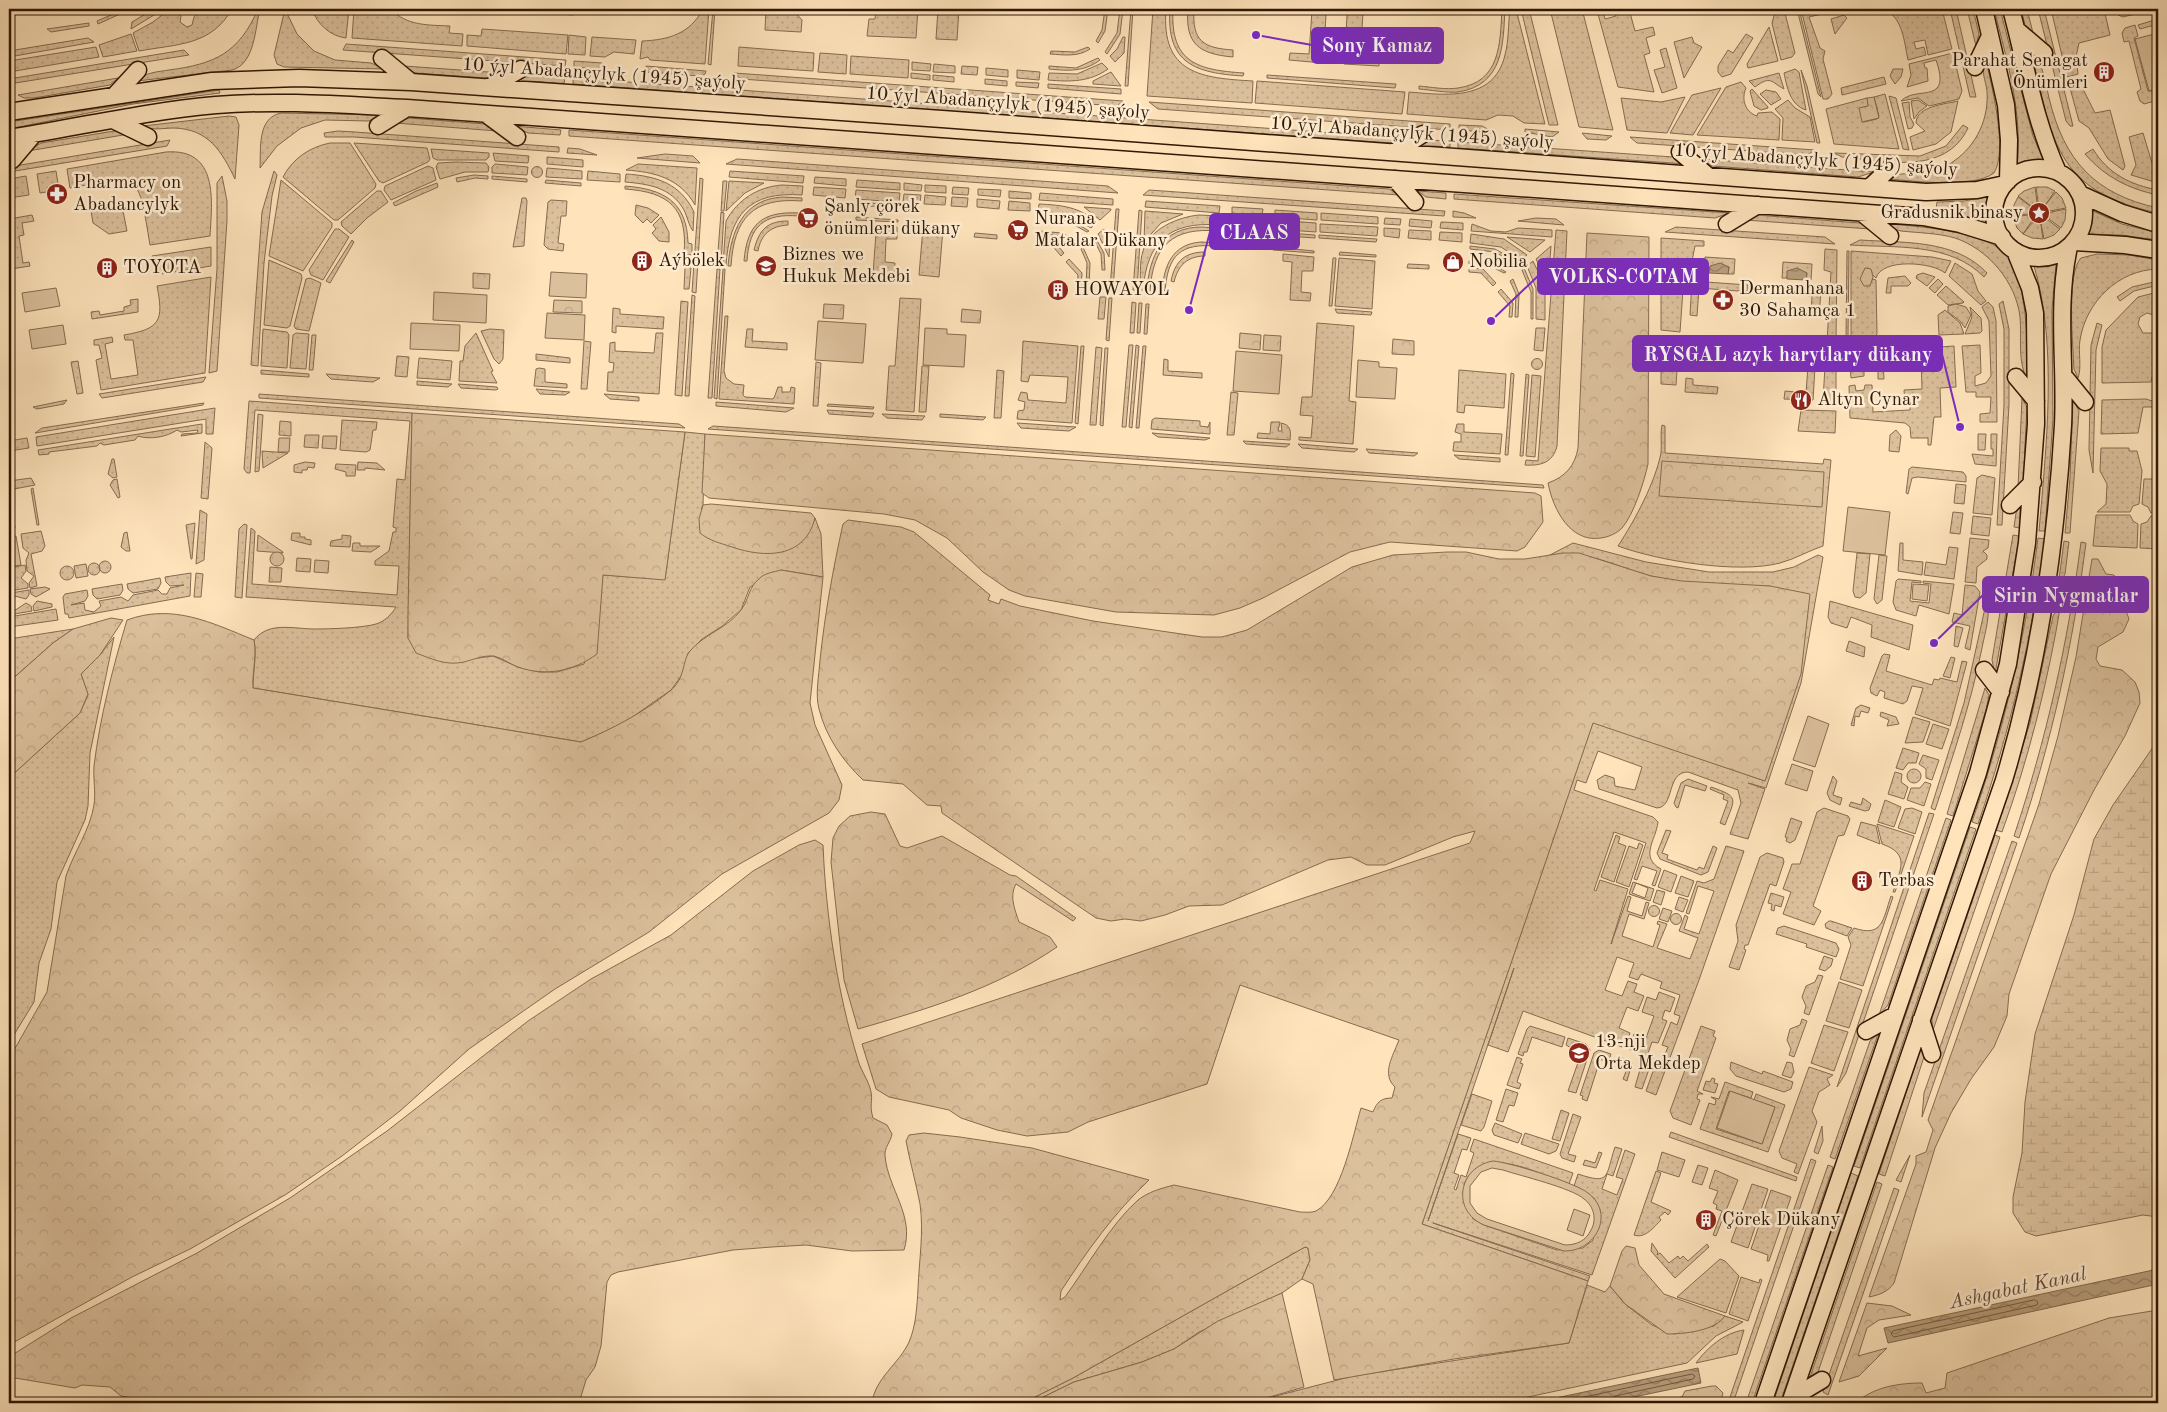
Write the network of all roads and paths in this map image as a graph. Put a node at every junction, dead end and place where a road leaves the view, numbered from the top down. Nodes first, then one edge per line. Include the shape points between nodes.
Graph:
1 (1984, 9) edge
2 (2011, 9) edge
3 (2017, 30) junction
4 (1990, 36) junction
5 (2044, 53) dead end
6 (382, 58) dead end
7 (1975, 67) dead end
8 (521, 69) dead end
9 (138, 70) dead end
10 (411, 82) junction
11 (490, 87) junction
12 (115, 95) junction
13 (9, 99) edge
14 (32, 108) junction
15 (407, 108) junction
16 (9, 112) edge
17 (486, 114) junction
18 (115, 120) junction
19 (378, 126) dead end
20 (34, 134) junction
21 (1423, 134) dead end
22 (148, 137) dead end
23 (517, 137) dead end
24 (9, 138) edge
25 (1395, 152) junction
26 (1680, 152) dead end
27 (12, 160) dead end
28 (1891, 167) dead end
29 (2058, 172) junction
30 (1707, 175) junction
31 (1395, 179) junction
32 (2006, 182) junction
33 (1870, 187) junction
34 (2080, 194) junction
35 (1415, 202) dead end
36 (1758, 205) junction
37 (1862, 212) junction
38 (1727, 224) dead end
39 (2158, 224) edge
40 (1890, 236) dead end
41 (2002, 237) junction
42 (2071, 245) junction
43 (2158, 250) edge
44 (2015, 251) junction
45 (2064, 376) junction
46 (2016, 377) dead end
47 (2036, 401) junction
48 (2085, 402) dead end
49 (2033, 482) junction
50 (2010, 505) dead end
51 (2070, 586) dead end
52 (2045, 604) junction
53 (1984, 670) dead end
54 (2001, 692) junction
55 (1895, 1015) junction
56 (1921, 1020) junction
57 (1866, 1031) dead end
58 (1932, 1054) dead end
59 (1822, 1380) dead end
60 (1791, 1401) edge
61 (1763, 1403) edge

1 - 4 main road
2 - 3 main road
3 - 5 main road
3 - 29 main road via 2038,118
4 - 7 main road
4 - 32 main road via 2008,123
6 - 10 main road
8 - 11 main road
9 - 12 main road
10 - 11 main road, 10 ýyl Abadançylyk (1945) şaýoly
10 - 12 main road, 10 ýyl Abadançylyk (1945) şaýoly via 255,78
11 - 25 main road, 10 ýyl Abadançylyk (1945) şaýoly
12 - 14 main road, 10 ýyl Abadançylyk (1945) şaýoly
13 - 14 main road
14 - 16 main road, 10 ýyl Abadançylyk (1945) şaýoly
15 - 17 main road
15 - 18 main road via 242,104
15 - 19 main road
17 - 23 main road
17 - 31 main road
18 - 20 main road
18 - 22 main road
20 - 24 main road
20 - 27 main road
21 - 25 main road
25 - 30 main road, 10 ýyl Abadançylyk (1945) şaýoly
26 - 30 main road
28 - 33 main road
29 - 32 main road via 2033,168
29 - 34 main road via 2073,183
30 - 33 main road, 10 ýyl Abadançylyk (1945) şaýoly
31 - 35 main road
31 - 36 main road
32 - 33 main road, 10 ýyl Abadançylyk (1945) şaýoly via 1977,190 1944,192
32 - 41 main road via 1996,200 1994,213
34 - 39 main road via 2122,214
34 - 42 main road via 2084,219
36 - 37 main road
36 - 38 main road
37 - 40 main road
37 - 41 main road via 1949,221
41 - 44 main road
42 - 43 main road via 2125,245
42 - 44 main road via 2052,256 2040,258
42 - 45 main road via 2061,299
44 - 47 main road via 2034,307
45 - 48 main road
45 - 52 main road via 2060,465
46 - 47 main road
47 - 49 main road
49 - 50 main road
49 - 54 main road via 2015,630
51 - 52 main road
52 - 56 main road via 2010,761
53 - 54 main road
54 - 55 main road via 1978,773
55 - 57 main road
55 - 61 main road
56 - 58 main road
56 - 60 main road
59 - 60 main road

